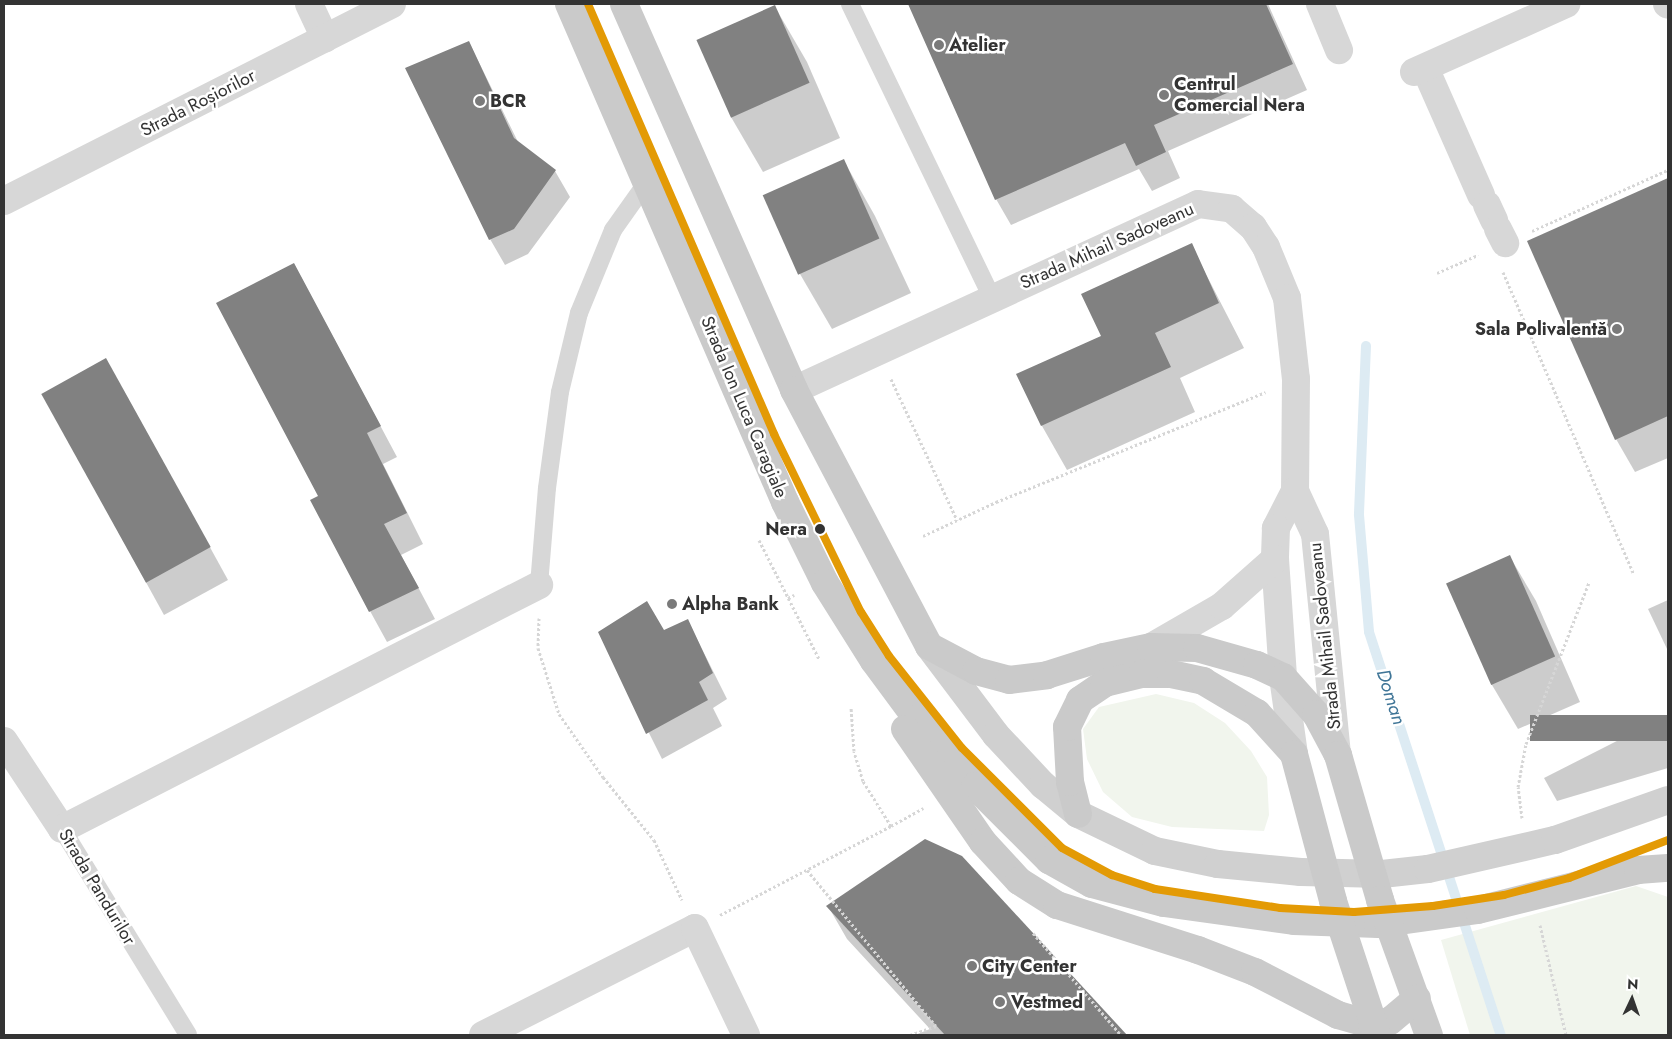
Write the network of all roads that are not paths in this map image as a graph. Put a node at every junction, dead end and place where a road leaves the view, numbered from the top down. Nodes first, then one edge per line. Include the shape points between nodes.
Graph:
1 (309, 4) edge
2 (392, 4) edge
3 (570, 4) edge
4 (624, 4) edge
5 (850, 4) edge
6 (1320, 4) edge
7 (1566, 4) edge
8 (325, 38) junction
9 (1339, 50) dead end
10 (647, 182) junction
11 (4, 202) edge
12 (1493, 224) road end
13 (992, 298) junction
14 (794, 390) junction
15 (1295, 490) junction
16 (1275, 559) junction
17 (825, 583) junction
18 (539, 585) joint
19 (929, 646) junction
20 (1151, 647) junction
21 (1283, 677) junction
22 (4, 741) edge
23 (1294, 754) junction
24 (1338, 756) junction
25 (1668, 800) edge
26 (1078, 814) junction
27 (62, 829) junction
28 (1668, 857) edge
29 (1668, 868) edge
30 (1638, 870) junction
31 (1417, 998) junction
32 (1375, 1030) edge
33 (188, 1035) edge
34 (483, 1035) edge
35 (746, 1035) edge
36 (1429, 1035) edge

1 - 8 street
2 - 8 street, Strada Roșiorilor
3 - 10 main road, Strada Ion Luca Caragiale
4 - 14 main road
5 - 13 lane
6 - 9 street
7 - 12 street via 1419,70
8 - 11 street, Strada Roșiorilor
10 - 17 main road, Strada Ion Luca Caragiale via 786,502
10 - 18 lane via 613,230 579,314 560,392 547,488
13 - 14 street, Strada Mihail Sadoveanu
13 - 15 street, Strada Mihail Sadoveanu via 1198,204 1232,209 1252,227 1266,247 1287,298 1296,379
14 - 19 main road
15 - 16 street, Strada Mihail Sadoveanu via 1276,528
15 - 24 street, Strada Mihail Sadoveanu via 1315,534
16 - 20 street, Strada Mihail Sadoveanu via 1222,606
16 - 21 street, Strada Mihail Sadoveanu
17 - 30 main road, Strada Ion Luca Caragiale via 874,661 917,719 975,786 1049,860 1092,884 1164,903 1248,916 1378,924 1436,918 1573,889
17 - 32 main road via 871,679 983,842 1019,882 1057,905 1198,950 1254,972
18 - 27 street
19 - 20 main road, Strada Mihail Sadoveanu via 976,672 1009,680 1047,675 1104,657
19 - 26 main road via 996,735 1043,785
20 - 21 main road, Strada Mihail Sadoveanu via 1205,650 1257,664
21 - 23 street, Strada Mihail Sadoveanu
21 - 24 main road, Strada Mihail Sadoveanu via 1316,714
22 - 27 street, Strada Pandurilor
23 - 26 main road via 1257,713 1203,681 1171,674 1106,683 1080,700 1067,727 1070,782
23 - 32 main road via 1333,901
24 - 31 main road, Strada Mihail Sadoveanu via 1380,900
25 - 26 main road via 1556,840 1457,864 1382,874 1252,868 1155,851
27 - 33 lane, Strada Pandurilor
28 - 30 main road, Strada Ion Luca Caragiale
29 - 30 main road
31 - 32 main road via 1390,1022
31 - 36 main road, Strada Mihail Sadoveanu
34 - 35 street via 695,928

